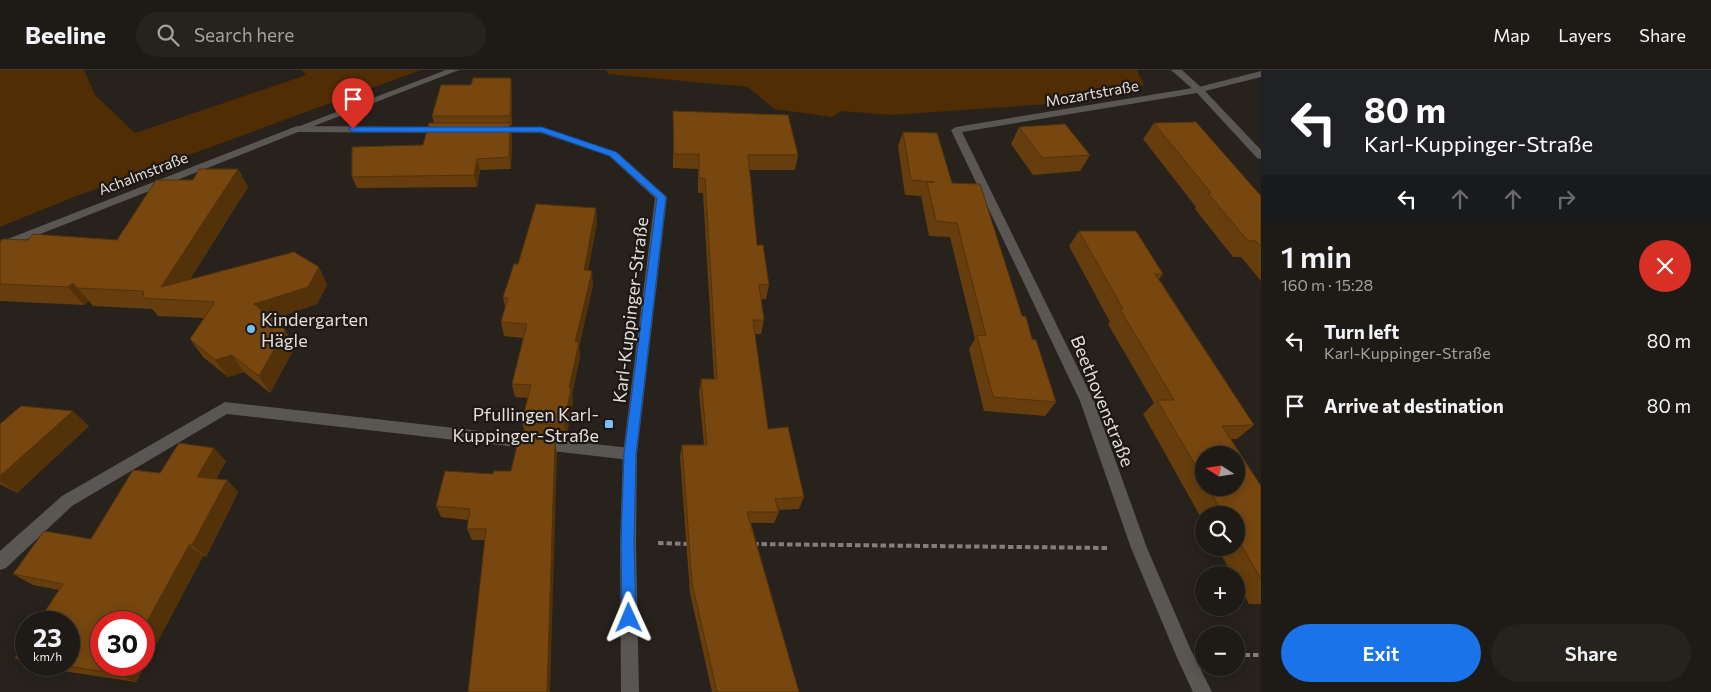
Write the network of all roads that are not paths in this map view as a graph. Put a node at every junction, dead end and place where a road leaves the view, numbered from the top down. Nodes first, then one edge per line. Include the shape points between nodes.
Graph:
1 (454, 70) edge
2 (1176, 70) edge
3 (1261, 74) edge
4 (1199, 90) junction
5 (296, 129) junction
6 (454, 130) edge
7 (483, 130) edge
8 (956, 130) joint
9 (1261, 156) edge
10 (0, 246) edge
11 (630, 454) junction
12 (0, 562) edge
13 (630, 692) edge
14 (1203, 692) edge

1 - 5 street, Achalmstraße
2 - 4 street
3 - 4 street, Mozartstraße
4 - 8 street, Mozartstraße
4 - 9 street
5 - 6 street
5 - 10 street, Achalmstraße
7 - 11 street, Karl-Kuppinger-Straße via 542,130 613,154 661,197
8 - 14 street, Beethovenstraße via 1087,401 1140,548
11 - 12 street via 225,408 67,501
11 - 13 street, Karl-Kuppinger-Straße

